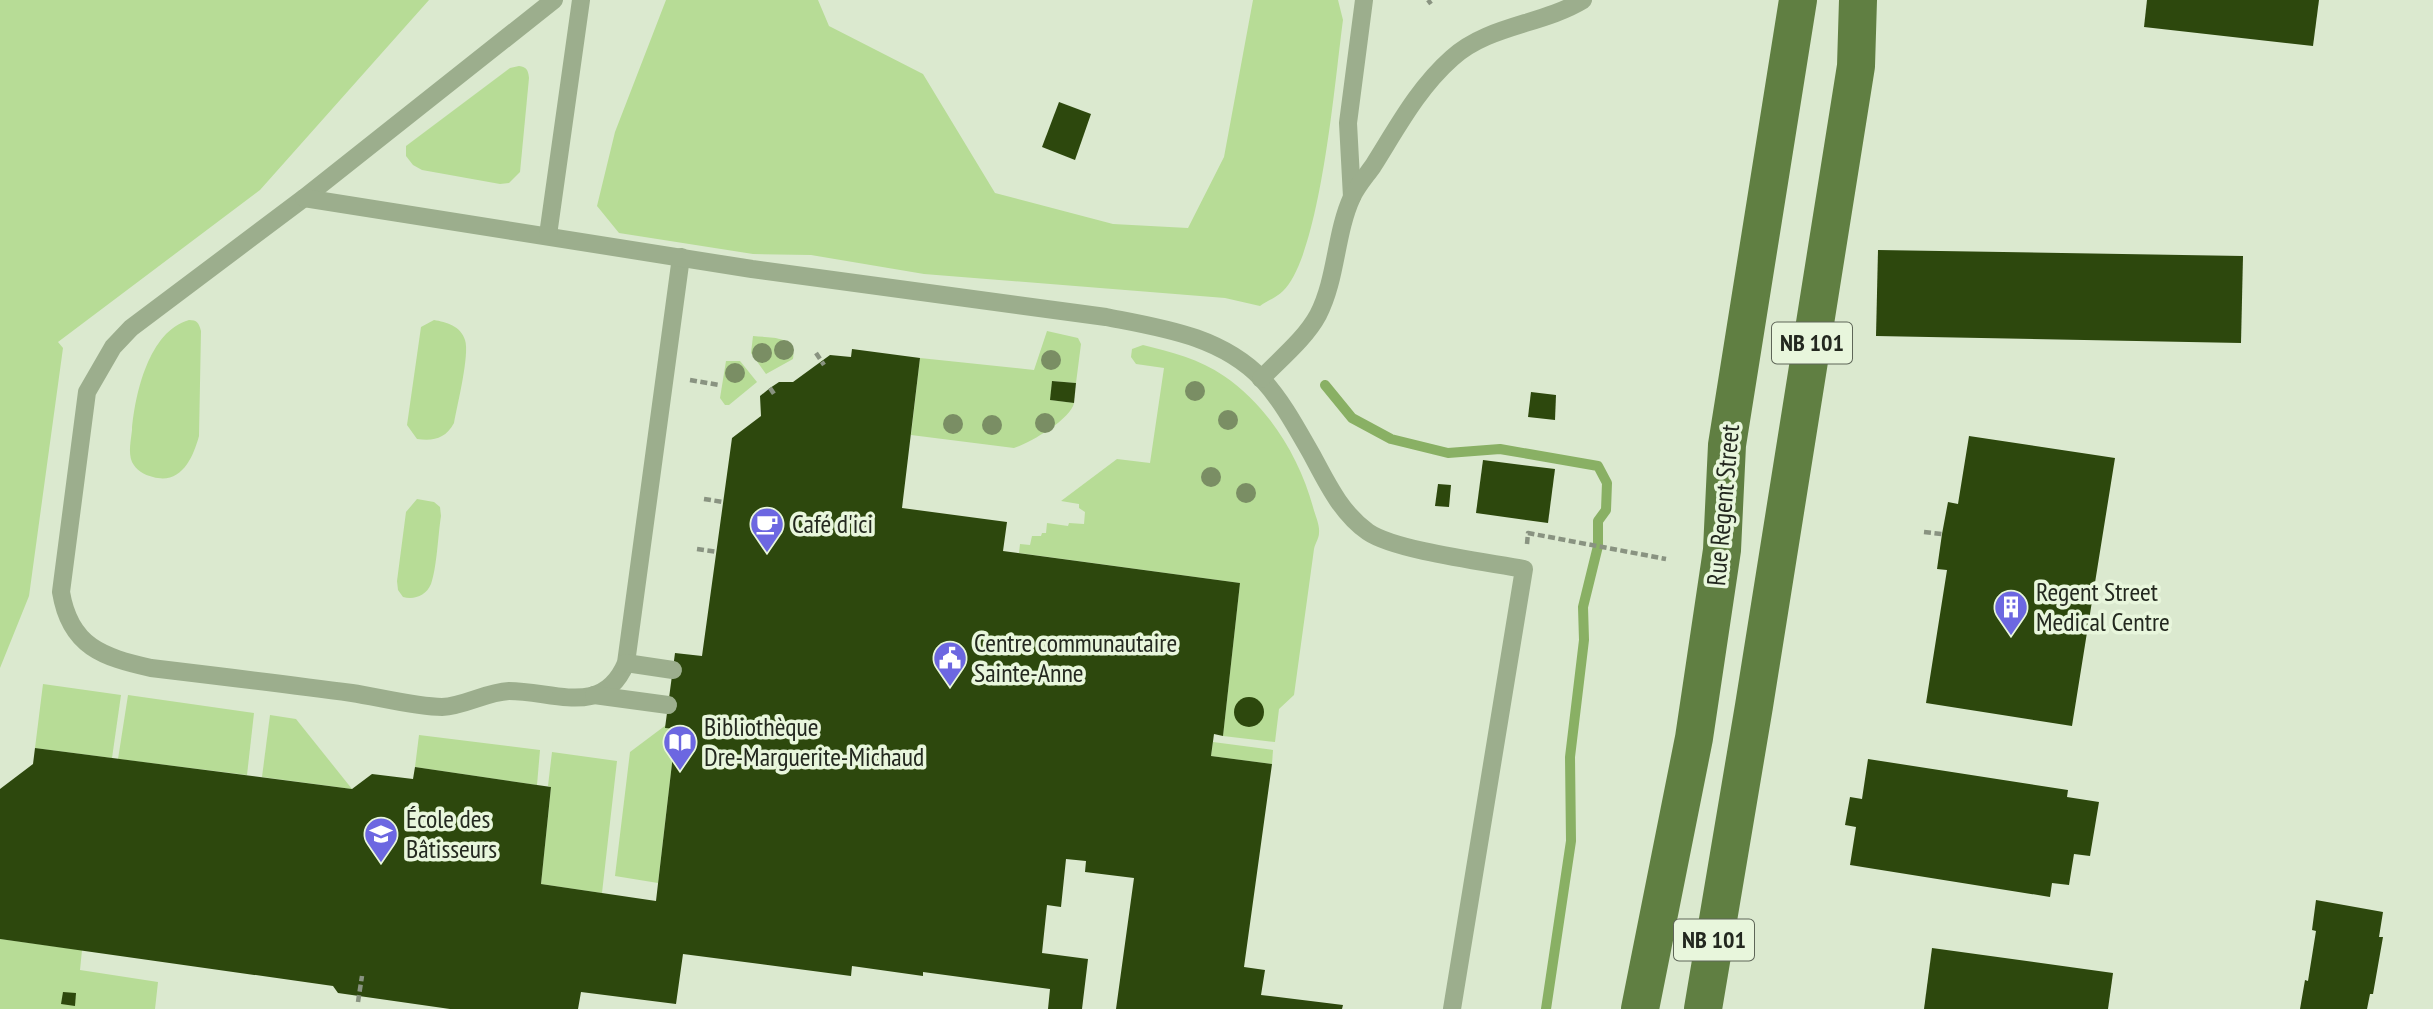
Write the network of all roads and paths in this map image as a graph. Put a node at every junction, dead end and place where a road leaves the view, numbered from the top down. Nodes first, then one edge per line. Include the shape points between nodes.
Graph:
1 (554, 0) edge
2 (581, 0) edge
3 (1364, 0) edge
4 (1583, 0) edge
5 (1798, 0) edge
6 (1858, 0) edge
7 (1352, 197) junction
8 (304, 198) junction
9 (548, 235) junction
10 (681, 257) junction
11 (816, 353) dead end
12 (824, 365) dead end
13 (1261, 379) junction
14 (770, 388) dead end
15 (774, 394) dead end
16 (704, 499) dead end
17 (723, 502) dead end
18 (1924, 532) dead end
19 (1942, 534) dead end
20 (697, 549) dead end
21 (717, 552) dead end
22 (1666, 559) dead end
23 (1524, 569) junction
24 (626, 663) junction
25 (673, 670) dead end
26 (594, 695) junction
27 (668, 705) dead end
28 (1694, 738) junction
29 (1725, 871) junction
30 (362, 976) dead end
31 (358, 1002) dead end
32 (1452, 1009) edge
33 (1640, 1009) edge
34 (1703, 1009) edge

1 - 8 lane
2 - 9 lane
3 - 7 lane via 1348,123
4 - 7 lane via 1500,31 1451,58 1417,97
5 - 28 main road, Rue Regent Street / NB 101 via 1727,445 1722,550
6 - 29 main road, NB 101 via 1856,66
7 - 13 lane via 1318,316
8 - 9 lane
8 - 26 lane via 131,328 100,367 87,392 61,592 71,626 95,651 151,668 441,707 508,691 572,698
9 - 10 lane
10 - 13 lane via 1164,328 1233,355
10 - 24 lane
11 - 12 path
13 - 23 lane via 1285,408 1353,521 1371,534
14 - 15 path
16 - 17 path
18 - 19 path
20 - 21 path
22 - 23 path via 1528,533
23 - 32 lane
24 - 25 lane
24 - 26 lane via 613,685
26 - 27 lane
28 - 29 main road via 1693,806 1699,838 1707,854
28 - 33 main road, Rue Regent Street / NB 101
29 - 34 main road, NB 101
30 - 31 path

